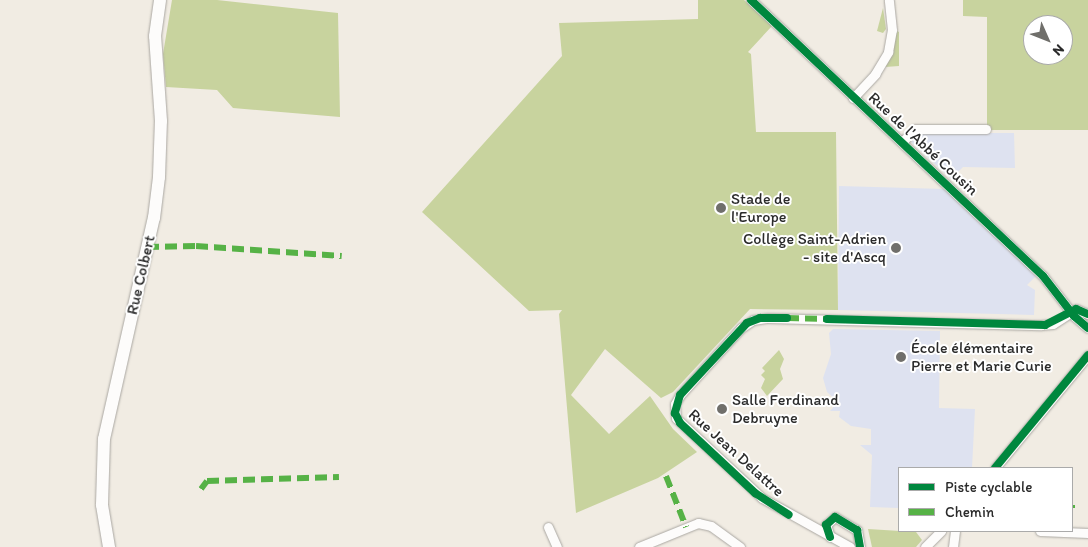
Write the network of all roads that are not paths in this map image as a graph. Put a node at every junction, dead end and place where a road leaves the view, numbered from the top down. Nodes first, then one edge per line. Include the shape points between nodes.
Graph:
1 (160, 0) edge
2 (751, 0) edge
3 (890, 0) edge
4 (853, 98) junction
5 (986, 129) dead end
6 (902, 142) junction
7 (1071, 312) junction
8 (1088, 314) edge
9 (1088, 328) edge
10 (1088, 355) edge
11 (996, 467) edge
12 (548, 527) dead end
13 (939, 532) edge
14 (955, 532) edge
15 (1064, 532) edge
16 (1088, 533) edge
17 (830, 537) junction
18 (109, 547) edge
19 (557, 547) edge
20 (639, 547) edge
21 (740, 547) edge
22 (850, 547) edge
23 (860, 547) edge
24 (925, 547) edge
25 (953, 547) edge

1 - 18 main road, Rue Colbert via 155,36 161,121 159,177 154,218 104,440 102,505
2 - 4 street, Rue de l'Abbé Cousin
3 - 4 street via 892,30 888,52 875,74
4 - 6 street, Rue de l'Abbé Cousin
5 - 6 street via 915,129
6 - 7 street, Rue de l'Abbé Cousin via 1044,276
7 - 8 street via 1080,309
7 - 9 street, Rue de l'Abbé Cousin
7 - 17 street, Rue Jean Delattre via 1048,325 768,318 753,320 742,328 680,395 675,404 676,418 762,498
10 - 11 street
12 - 19 street
13 - 24 street
14 - 25 street
15 - 16 street
17 - 22 street, Rue Jean Delattre
17 - 23 street via 826,525 835,517 857,530
20 - 21 street via 698,523 711,526

